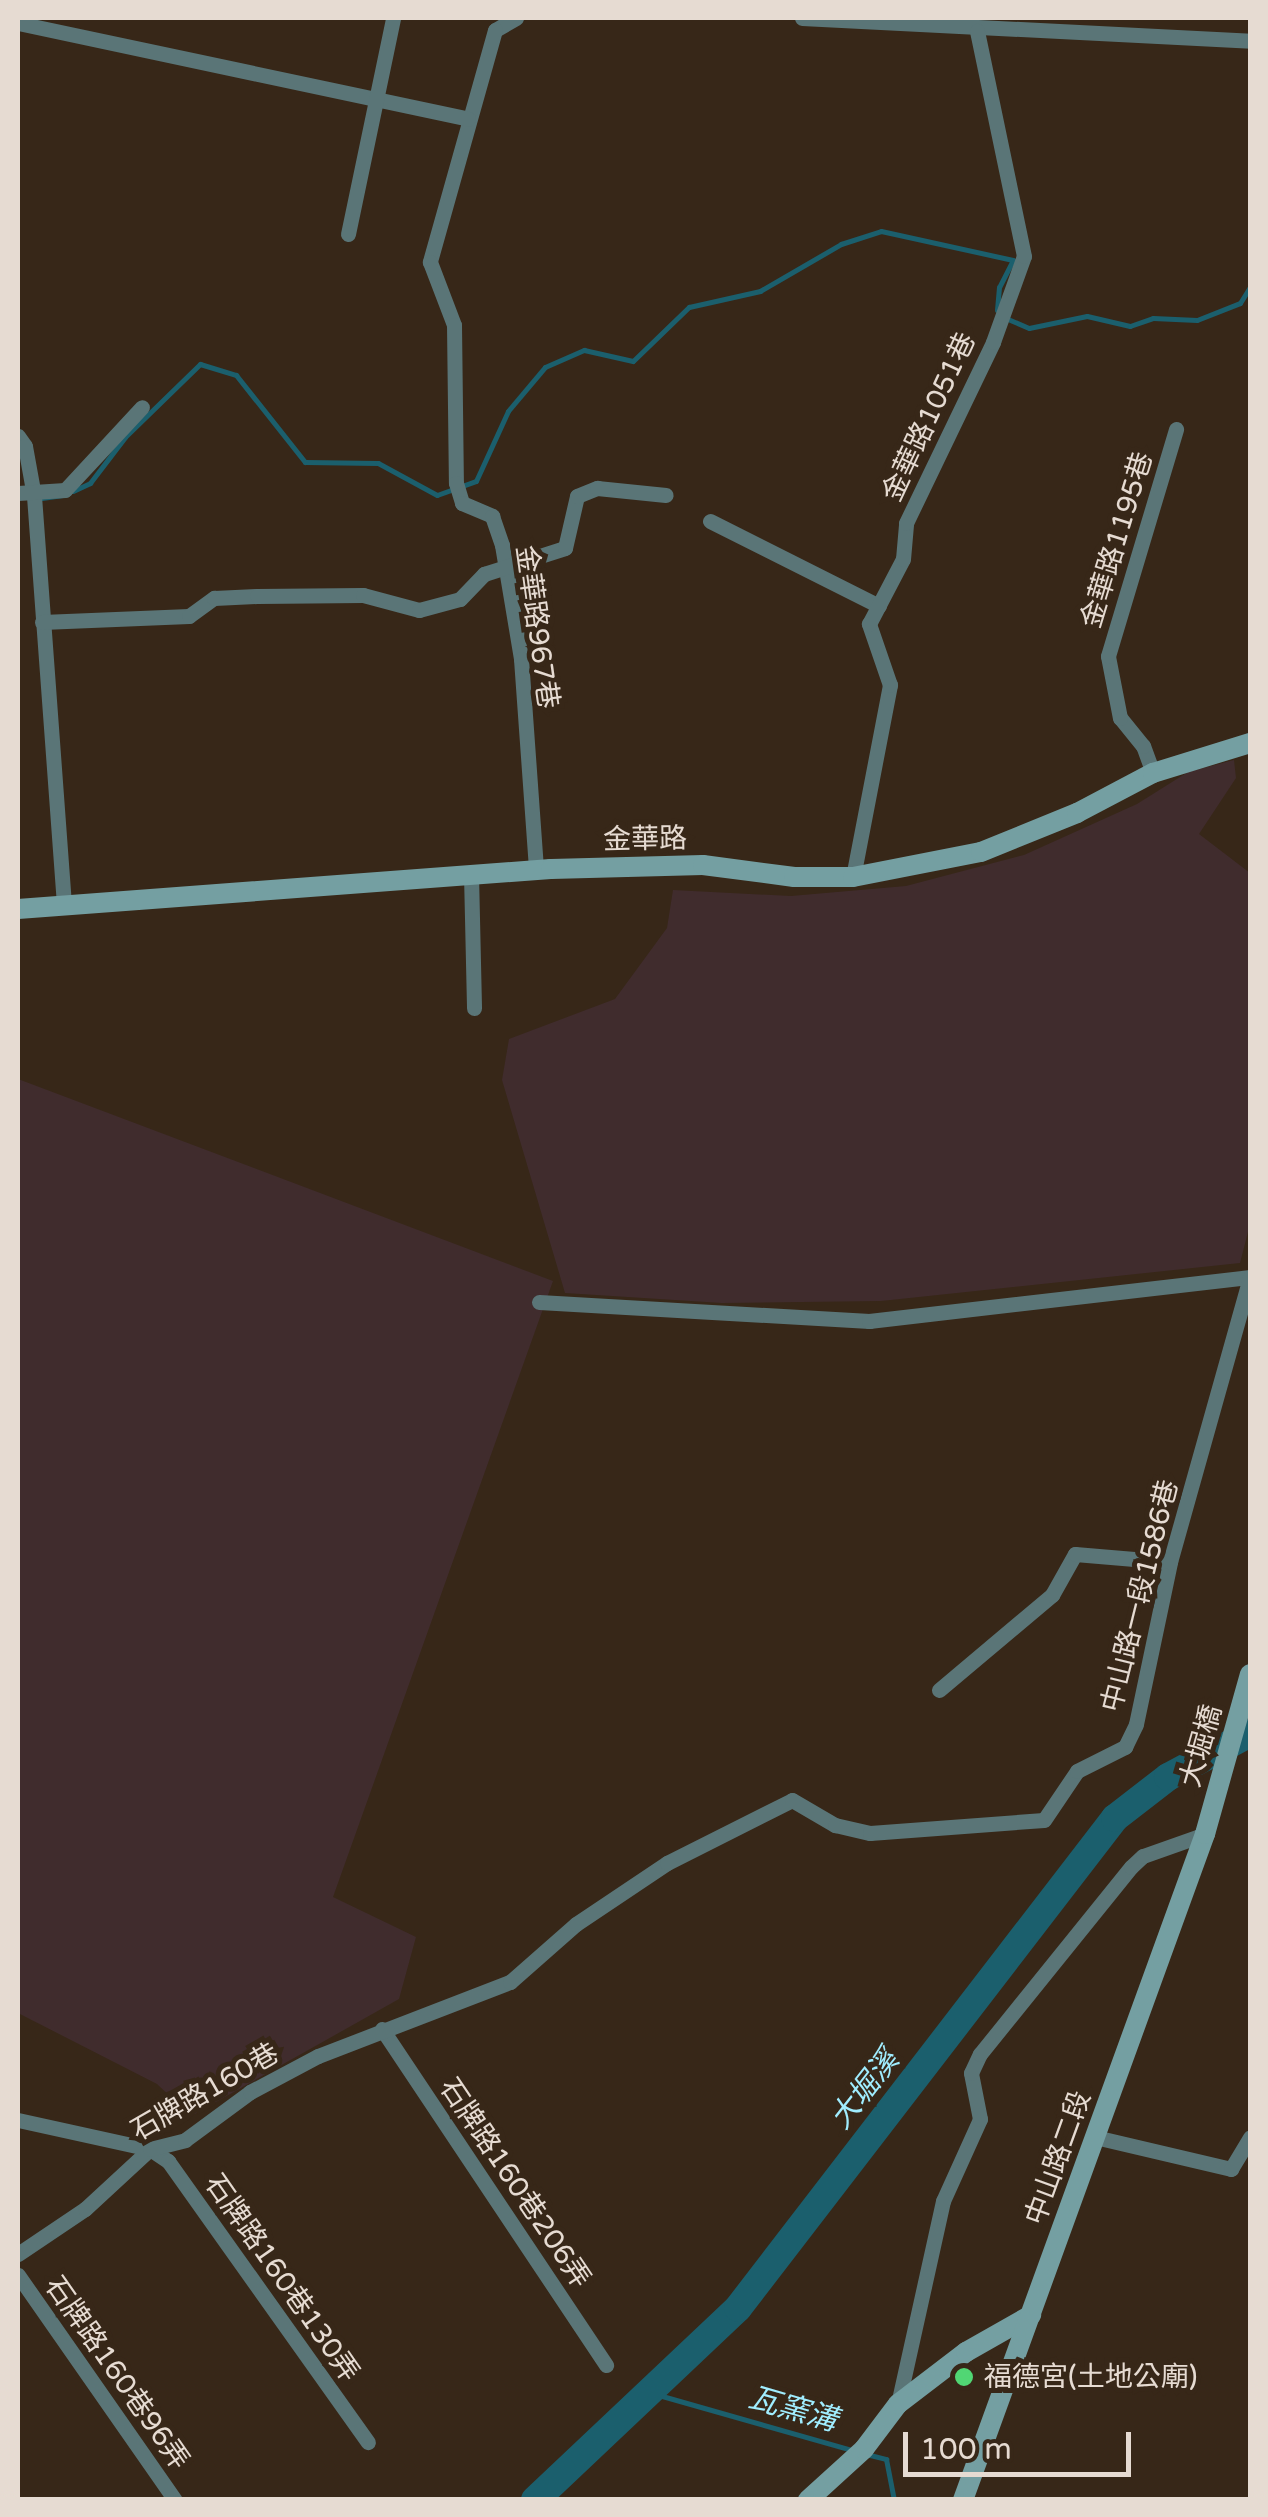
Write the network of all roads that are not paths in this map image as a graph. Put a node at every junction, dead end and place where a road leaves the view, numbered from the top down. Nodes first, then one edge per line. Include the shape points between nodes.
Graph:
1 (394, 18) edge
2 (516, 18) edge
3 (802, 18) edge
4 (18, 24) edge
5 (977, 31) junction
6 (1250, 41) edge
7 (376, 100) junction
8 (468, 119) junction
9 (348, 234) dead end
10 (142, 407) dead end
11 (1176, 430) dead end
12 (18, 436) edge
13 (666, 495) dead end
14 (30, 497) edge
15 (710, 521) dead end
16 (504, 566) junction
17 (878, 606) junction
18 (42, 622) junction
19 (1250, 743) edge
20 (1152, 773) junction
21 (536, 870) junction
22 (471, 874) junction
23 (853, 877) junction
24 (64, 905) junction
25 (18, 909) edge
26 (474, 1008) dead end
27 (1249, 1278) edge
28 (538, 1302) dead end
29 (1170, 1562) junction
30 (1250, 1674) edge
31 (940, 1690) dead end
32 (1204, 1834) junction
33 (382, 2028) junction
34 (18, 2120) edge
35 (1095, 2137) junction
36 (1250, 2137) edge
37 (150, 2149) junction
38 (18, 2254) edge
39 (18, 2275) edge
40 (1031, 2315) junction
41 (606, 2365) dead end
42 (898, 2404) junction
43 (368, 2442) dead end
44 (176, 2500) edge
45 (808, 2500) edge
46 (963, 2500) edge

1 - 7 street
2 - 8 street, 金華路967巷 via 495,30
3 - 5 street
4 - 7 street
5 - 6 street
5 - 17 street, 金華路1051巷 via 1024,256 993,342 906,523 904,559
7 - 8 street
7 - 9 street
8 - 16 street, 金華路967巷 via 430,262 454,325 456,483 462,502 492,516
10 - 14 street via 65,490
11 - 20 street, 金華路1195巷 via 1108,656 1120,718 1143,746
12 - 14 street via 26,446
13 - 16 street via 597,488 578,496 565,548
14 - 18 street
15 - 17 street
16 - 18 street via 484,574 460,599 419,610 363,594 257,596 214,598 189,616
16 - 21 street, 金華路967巷 via 521,659
17 - 23 street, 金華路1051巷 via 870,642 890,685
18 - 24 street
19 - 20 street, 金華路
20 - 23 street, 金華路 via 981,852
21 - 22 street, 金華路
21 - 23 street, 金華路 via 704,865 794,878
22 - 24 street, 金華路
22 - 26 street
24 - 25 street, 金華路
27 - 28 street via 869,1321
27 - 29 street, 中山路一段1586巷
29 - 31 street via 1075,1554 1052,1595
29 - 33 street, 中山路一段1586巷 via 1125,1747 1077,1771 1044,1820 870,1833 835,1825 792,1800 667,1863 576,1924 510,1982
30 - 32 street, 大堀橋
32 - 35 street, 中山路二段
32 - 42 street via 1131,1866 980,2054 971,2072 980,2119 943,2201
33 - 37 street, 石牌路160巷 via 250,2092 184,2140
33 - 41 street, 石牌路160巷206弄
34 - 37 street
35 - 36 street via 1231,2169
35 - 40 street, 中山路二段
37 - 38 street, 石牌路160巷 via 85,2209
37 - 43 street, 石牌路160巷130弄 via 168,2161
39 - 44 street, 石牌路160巷96弄
40 - 42 street via 966,2352
40 - 46 street, 中山路二段
42 - 45 street via 864,2449

